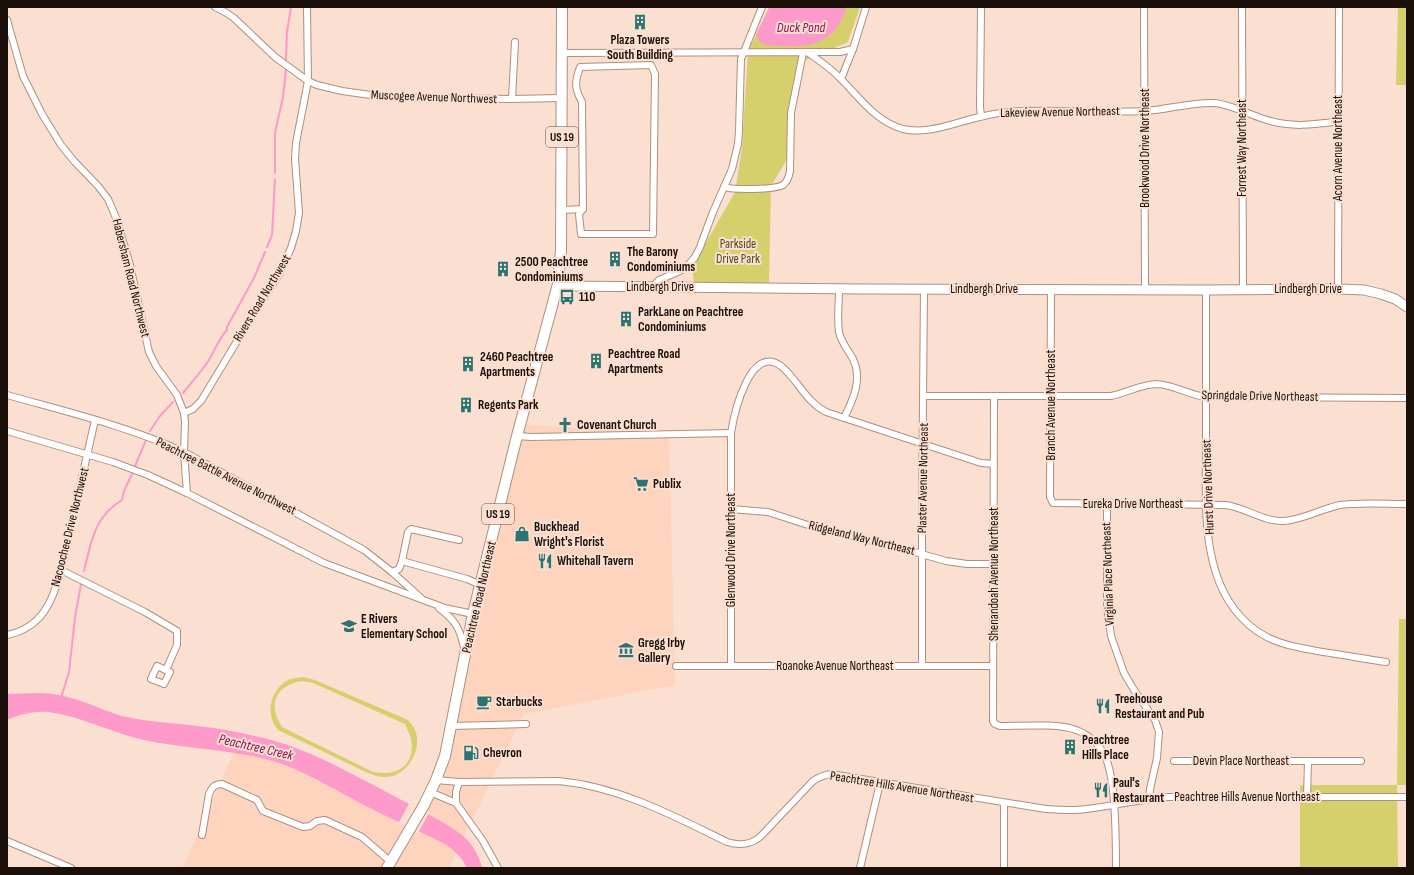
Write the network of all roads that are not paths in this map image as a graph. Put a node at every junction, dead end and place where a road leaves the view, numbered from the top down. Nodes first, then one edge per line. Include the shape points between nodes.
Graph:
1 (215, 7) edge
2 (307, 7) edge
3 (562, 7) edge
4 (762, 7) edge
5 (866, 7) edge
6 (980, 7) edge
7 (1144, 7) edge
8 (1242, 7) edge
9 (1339, 7) edge
10 (7, 20) edge
11 (515, 42) dead end
12 (853, 49) junction
13 (562, 53) junction
14 (629, 53) junction
15 (643, 53) junction
16 (742, 53) junction
17 (805, 53) junction
18 (627, 66) junction
19 (642, 66) junction
20 (841, 78) junction
21 (308, 81) junction
22 (561, 98) junction
23 (512, 99) junction
24 (1144, 111) junction
25 (1242, 111) junction
26 (981, 116) junction
27 (1339, 121) junction
28 (724, 187) junction
29 (583, 209) junction
30 (562, 210) junction
31 (558, 284) junction
32 (653, 286) junction
33 (838, 289) junction
34 (924, 289) junction
35 (1051, 289) junction
36 (1338, 289) junction
37 (1145, 290) junction
38 (1206, 290) junction
39 (1243, 290) junction
40 (1407, 307) edge
41 (7, 395) edge
42 (924, 396) junction
43 (994, 396) junction
44 (1050, 396) junction
45 (1206, 397) junction
46 (1407, 398) edge
47 (184, 413) junction
48 (844, 418) junction
49 (95, 420) junction
50 (7, 431) edge
51 (731, 433) junction
52 (516, 436) junction
53 (923, 444) junction
54 (184, 452) junction
55 (87, 454) junction
56 (994, 464) junction
57 (187, 493) junction
58 (1070, 504) joint
59 (1107, 504) junction
60 (1206, 504) junction
61 (1407, 504) edge
62 (731, 509) junction
63 (459, 540) dead end
64 (922, 554) junction
65 (402, 561) junction
66 (994, 564) junction
67 (61, 570) junction
68 (392, 572) junction
69 (481, 585) junction
70 (424, 600) junction
71 (433, 604) junction
72 (473, 614) junction
73 (7, 635) edge
74 (465, 655) junction
75 (1386, 662) dead end
76 (676, 666) dead end
77 (731, 666) junction
78 (922, 666) junction
79 (993, 666) junction
80 (166, 670) dead end
81 (526, 724) dead end
82 (451, 726) junction
83 (1174, 761) dead end
84 (1308, 761) junction
85 (1361, 761) dead end
86 (436, 780) junction
87 (459, 782) junction
88 (880, 783) junction
89 (430, 792) junction
90 (1307, 797) junction
91 (1407, 797) edge
92 (1149, 798) junction
93 (456, 803) junction
94 (1004, 803) junction
95 (1115, 804) junction
96 (202, 835) dead end
97 (7, 841) edge
98 (389, 865) edge
99 (71, 868) edge
100 (498, 868) edge
101 (860, 868) edge
102 (1004, 868) edge
103 (1116, 868) edge

1 - 21 street, Muscogee Avenue Northwest via 234,18 275,57
2 - 21 street, Rivers Road Northwest
3 - 13 highway, Peachtree Road Northeast / US 19
4 - 16 street
5 - 12 street
6 - 26 street
7 - 24 street, Brookwood Drive Northeast
8 - 25 street, Forrest Way Northeast
9 - 27 street, Acorn Avenue Northeast
10 - 47 street, Habersham Road Northwest via 24,76 42,114 74,161 98,186 113,208 130,265 149,352 177,395
11 - 23 street
12 - 17 street
12 - 20 street
13 - 14 street
13 - 22 highway, Peachtree Road Northeast / US 19
14 - 15 street
14 - 18 street
15 - 16 street
15 - 19 street
16 - 17 street
16 - 28 street via 738,144 732,169
17 - 20 street, Lakeview Avenue Northeast
17 - 28 street via 791,113 788,179 775,188
18 - 19 street
18 - 29 street via 580,67 576,79 576,93 582,102
19 - 29 street via 651,65 655,74 653,234 581,234 579,214
20 - 26 street, Lakeview Avenue Northeast via 878,117 890,125 904,129 929,130
21 - 23 street, Muscogee Avenue Northwest via 342,91 385,97
21 - 47 street, Rivers Road Northwest via 296,143 299,213 291,248 279,274 201,401
22 - 23 street, Muscogee Avenue Northwest
22 - 30 highway, Peachtree Road Northeast / US 19
24 - 25 street, Lakeview Avenue Northeast via 1209,103 1226,105
24 - 26 street, Lakeview Avenue Northeast via 1023,111
24 - 37 street, Brookwood Drive Northeast
25 - 27 street, Lakeview Avenue Northeast via 1264,120 1290,125 1305,126
25 - 39 street, Forrest Way Northeast
27 - 36 street, Acorn Avenue Northeast
28 - 32 street via 695,256 680,271 659,280
29 - 30 street
30 - 31 highway, Peachtree Road Northeast / US 19
31 - 32 main road, Lindbergh Drive
31 - 52 highway, Peachtree Road Northeast / US 19
32 - 33 main road, Lindbergh Drive
33 - 34 main road, Lindbergh Drive
33 - 48 street via 840,333 854,360 857,374 855,395
34 - 35 main road, Lindbergh Drive
34 - 42 street, Plaster Avenue Northeast
35 - 37 main road, Lindbergh Drive
35 - 44 street, Branch Avenue Northeast
36 - 39 main road, Lindbergh Drive
36 - 40 main road, Lindbergh Drive via 1364,290 1381,294
37 - 38 main road, Lindbergh Drive
38 - 39 main road, Lindbergh Drive
38 - 45 street, Hurst Drive Northeast
41 - 49 street, Peachtree Battle Avenue Northwest
42 - 43 street, Springdale Drive Northeast
42 - 53 street, Plaster Avenue Northeast
43 - 44 street, Springdale Drive Northeast
43 - 56 street, Shenandoah Avenue Northeast
44 - 45 street, Springdale Drive Northeast via 1111,396 1157,384
44 - 58 street, Branch Avenue Northeast via 1050,497 1053,503
45 - 46 street, Springdale Drive Northeast
45 - 60 street, Hurst Drive Northeast
47 - 54 street
48 - 51 street, Glenwood Drive Northeast via 819,408 781,366 774,362 765,362 755,367 747,381 735,413
48 - 53 street, Glenwood Drive Northeast
49 - 54 street, Peachtree Battle Avenue Northwest via 148,436
49 - 55 street, Nacoochee Drive Northwest
50 - 55 street, Peachtree Battle Avenue Northwest
51 - 52 street
51 - 62 street, Glenwood Drive Northeast
52 - 69 highway, Peachtree Road Northeast / US 19
53 - 56 street, Glenwood Drive Northeast via 981,463
53 - 64 street, Plaster Avenue Northeast
54 - 57 street
54 - 68 street, Peachtree Battle Avenue Northwest via 364,550
55 - 57 street, Peachtree Battle Avenue Northwest via 148,475
55 - 67 street, Nacoochee Drive Northwest
56 - 66 street, Shenandoah Avenue Northeast
57 - 70 street, Peachtree Battle Avenue Northwest via 324,563
58 - 59 street, Eureka Drive Northeast
59 - 60 street, Eureka Drive Northeast
59 - 92 street, Virginia Place Northeast via 1107,606 1111,636 1124,673 1155,720 1159,732
60 - 61 street, Eureka Drive Northeast via 1233,506 1266,519 1283,521 1295,520 1342,505
60 - 75 street, Hurst Drive Northeast via 1208,535 1216,574 1230,603 1247,624 1265,636 1286,645
62 - 64 street, Ridgeland Way Northeast via 768,512 814,527
62 - 77 street, Glenwood Drive Northeast
63 - 65 street via 411,529 408,532
64 - 66 street, Ridgeland Way Northeast via 957,563
64 - 78 street, Plaster Avenue Northeast
65 - 68 street via 399,569
65 - 69 street
66 - 79 street, Shenandoah Avenue Northeast
67 - 73 street, Nacoochee Drive Northwest via 57,586 36,622 26,629
67 - 80 street via 177,631 177,645
68 - 70 street, Peachtree Battle Avenue Northwest
69 - 72 highway, Peachtree Road Northeast / US 19
70 - 71 street, Peachtree Battle Avenue Northwest
71 - 72 street, Peachtree Battle Avenue Northwest
71 - 74 street, Peachtree Battle Avenue Northwest via 455,622 461,633
72 - 74 highway, Peachtree Road Northeast / US 19
74 - 82 highway, Peachtree Road Northeast / US 19
76 - 77 street, Roanoke Avenue Northeast
77 - 78 street, Roanoke Avenue Northeast
78 - 79 street, Roanoke Avenue Northeast
79 - 95 street, Shenandoah Avenue Northeast via 995,724 1063,726 1088,736 1098,744 1109,764
81 - 82 street
82 - 86 highway, Peachtree Road Northeast / US 19 via 445,756
83 - 84 street, Devin Place Northeast
84 - 85 street, Devin Place Northeast
84 - 90 street, Devin Place Northeast
86 - 87 street, Peachtree Hills Avenue Northeast
86 - 89 highway, Peachtree Road Northeast / US 19
87 - 88 street, Peachtree Hills Avenue Northeast via 575,782 642,802 727,842 740,845 760,838 820,776 831,774
87 - 93 street
88 - 94 street, Peachtree Hills Avenue Northeast
88 - 101 street
89 - 93 street
89 - 98 highway, Peachtree Road Northeast / US 19
90 - 91 street, Peachtree Hills Avenue Northeast
90 - 92 street, Peachtree Hills Avenue Northeast
92 - 95 street, Peachtree Hills Avenue Northeast
93 - 100 street via 483,841
94 - 95 street, Peachtree Hills Avenue Northeast via 1065,810
94 - 102 street
95 - 103 street
96 - 98 street via 211,788 216,784 222,784 257,800 263,811 303,827 325,820 362,837
97 - 99 street

